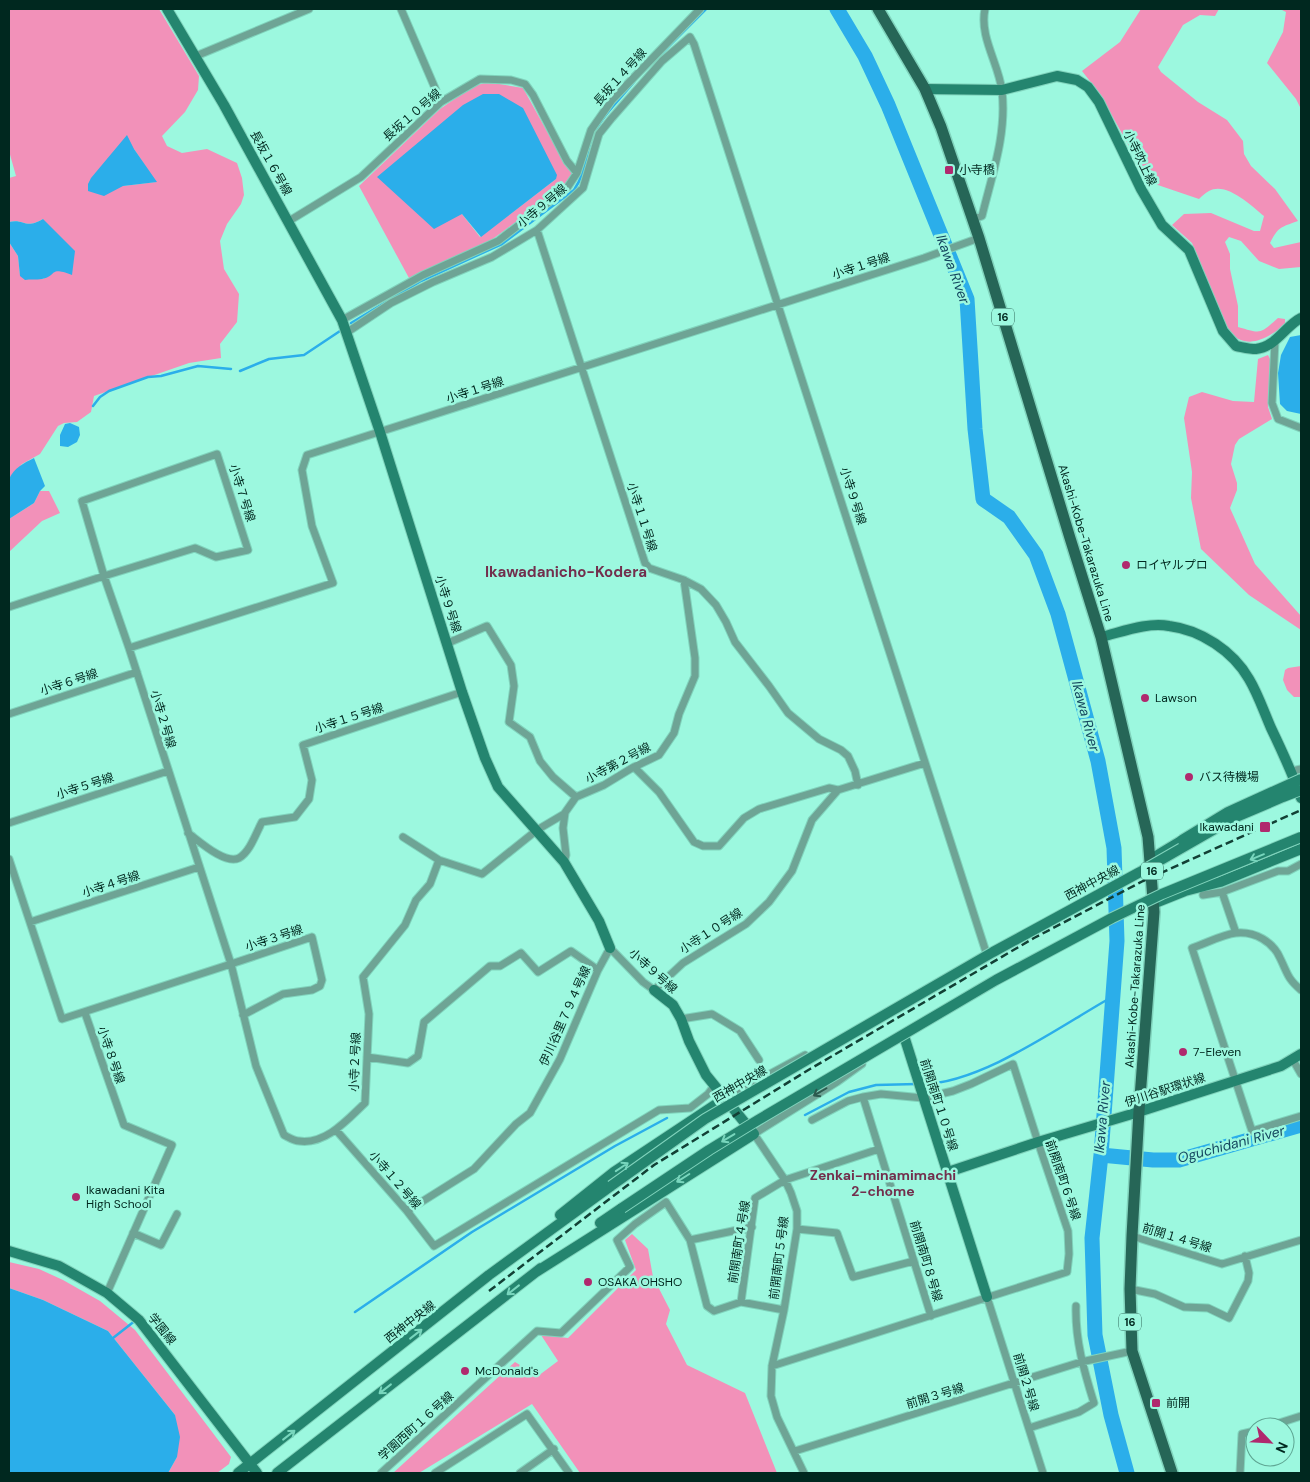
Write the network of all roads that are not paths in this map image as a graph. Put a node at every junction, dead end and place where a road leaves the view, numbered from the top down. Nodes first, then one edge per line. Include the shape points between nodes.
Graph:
1 (167, 9) edge
2 (309, 9) edge
3 (401, 9) edge
4 (700, 9) edge
5 (878, 9) edge
6 (985, 9) edge
7 (686, 32) junction
8 (196, 56) junction
9 (925, 89) junction
10 (1002, 90) junction
11 (441, 102) junction
12 (576, 173) junction
13 (973, 219) junction
14 (289, 222) junction
15 (537, 230) junction
16 (980, 238) junction
17 (478, 257) junction
18 (778, 305) junction
19 (1301, 318) edge
20 (342, 320) junction
21 (346, 333) junction
22 (1275, 341) junction
23 (582, 368) junction
24 (1301, 428) edge
25 (380, 432) junction
26 (104, 576) junction
27 (684, 580) junction
28 (9, 607) edge
29 (1101, 637) junction
30 (448, 643) junction
31 (130, 648) junction
32 (137, 672) junction
33 (462, 692) junction
34 (9, 714) edge
35 (926, 763) junction
36 (634, 767) junction
37 (1297, 770) edge
38 (168, 771) junction
39 (1301, 780) edge
40 (858, 785) junction
41 (838, 790) junction
42 (1301, 790) edge
43 (576, 797) junction
44 (1301, 798) edge
45 (565, 812) junction
46 (9, 823) edge
47 (537, 830) junction
48 (188, 833) junction
49 (403, 837) dead end
50 (1301, 837) edge
51 (1301, 849) edge
52 (9, 859) edge
53 (439, 860) junction
54 (564, 862) junction
55 (1146, 863) junction
56 (1301, 864) edge
57 (199, 867) junction
58 (1221, 887) junction
59 (1204, 895) dead end
60 (1155, 903) junction
61 (30, 922) junction
62 (1236, 933) junction
63 (610, 948) junction
64 (986, 952) junction
65 (231, 964) junction
66 (598, 970) junction
67 (654, 990) junction
68 (1301, 990) edge
69 (85, 1013) junction
70 (243, 1015) junction
71 (681, 1019) junction
72 (904, 1036) junction
73 (367, 1057) junction
74 (1297, 1057) edge
75 (759, 1060) dead end
76 (1301, 1074) edge
77 (1235, 1080) junction
78 (714, 1086) junction
79 (923, 1096) junction
80 (863, 1098) junction
81 (724, 1099) junction
82 (1136, 1113) junction
83 (1301, 1116) edge
84 (812, 1120) dead end
85 (336, 1130) junction
86 (754, 1134) junction
87 (1038, 1142) junction
88 (879, 1149) junction
89 (948, 1172) junction
90 (785, 1180) junction
91 (408, 1211) junction
92 (177, 1214) dead end
93 (752, 1227) junction
94 (796, 1229) junction
95 (133, 1233) junction
96 (1132, 1236) junction
97 (690, 1240) junction
98 (1301, 1240) edge
99 (9, 1251) edge
100 (1245, 1256) junction
101 (914, 1261) junction
102 (536, 1272) junction
103 (489, 1275) junction
104 (1130, 1289) junction
105 (107, 1292) junction
106 (987, 1297) junction
107 (741, 1302) junction
108 (1076, 1306) dead end
109 (784, 1310) junction
110 (931, 1316) junction
111 (1128, 1352) junction
112 (1081, 1362) junction
113 (772, 1366) junction
114 (1015, 1383) junction
115 (1029, 1428) junction
116 (1245, 1433) edge
117 (554, 1449) junction
118 (795, 1451) junction
119 (253, 1469) edge
120 (238, 1473) edge
121 (277, 1473) edge
122 (381, 1473) edge
123 (435, 1473) edge
124 (520, 1473) edge
125 (569, 1473) edge
126 (804, 1473) edge
127 (1043, 1473) edge
128 (1172, 1473) edge
129 (1240, 1473) edge

1 - 8 street, 長坂１６号線
2 - 8 street
3 - 11 street
4 - 7 street, 長坂１４号線
5 - 9 main road, Akashi-Kobe-Takarazuka Line / 16
6 - 10 street via 985,30
7 - 12 street, 長坂１４号線 via 612,100 591,130
7 - 15 street, 小寺９号線 via 599,134 583,188
7 - 18 street, 小寺９号線 via 694,44
8 - 14 street, 長坂１６号線
9 - 10 street, 小寺吹上線
9 - 13 main road, Akashi-Kobe-Takarazuka Line / 16
10 - 13 street via 1002,134 982,216
10 - 22 street, 小寺吹上線 via 1057,76 1077,80 1088,87 1099,102 1162,225 1189,250 1223,331 1236,346 1256,349
11 - 12 street, 長坂１０号線 via 480,79 525,84
11 - 14 street, 長坂１０号線 via 361,177
12 - 17 street, 長坂１４号線 via 567,188
13 - 16 main road, Akashi-Kobe-Takarazuka Line / 16
14 - 20 street, 長坂１６号線
15 - 17 street, 小寺９号線 via 492,257
15 - 23 street, 小寺１１号線
16 - 18 street, 小寺１号線
16 - 29 main road, Akashi-Kobe-Takarazuka Line / 16
17 - 20 street via 423,274
17 - 21 street, 小寺９号線 via 391,303
18 - 23 street, 小寺１号線
18 - 35 street, 小寺９号線
19 - 22 street, 小寺吹上線
20 - 21 street, 長坂１６号線
21 - 25 street, 小寺９号線
22 - 24 street via 1272,403 1278,419
23 - 25 street, 小寺１号線
23 - 27 street, 小寺１１号線 via 645,563 649,568
25 - 30 street, 小寺９号線
25 - 31 street, 小寺１号線 via 307,455 302,470 312,526 333,582
26 - 26 street, 小寺７号線 via 195,548 216,557 248,550 217,454 82,501
26 - 28 street
26 - 31 street, 小寺２号線
27 - 36 street, 小寺第２号線 via 695,676 674,733 659,755
27 - 40 street, 小寺１１号線 via 701,589 716,605 735,642 788,713 819,739 848,756
29 - 37 street via 1168,625 1213,642 1249,678
29 - 55 main road, Akashi-Kobe-Takarazuka Line / 16 via 1148,837
30 - 33 street, 小寺９号線
30 - 43 street via 487,626 511,665 514,686 510,722 530,737 540,762
31 - 32 street, 小寺２号線
32 - 34 street, 小寺６号線
32 - 38 street, 小寺２号線
33 - 47 street, 小寺９号線 via 498,787
33 - 48 street, 小寺１５号線 via 303,745 312,780 310,799 295,817 262,822 248,849 238,858 228,859
35 - 40 street
35 - 64 street, 小寺９号線
36 - 41 street via 659,792 694,842 702,846 719,846 744,818 759,809 830,788
36 - 43 street, 小寺第２号線
37 - 44 street
38 - 46 street, 小寺５号線
38 - 48 street, 小寺２号線
39 - 55 street, bridge via 1228,812
40 - 41 street
41 - 67 street, 小寺１０号線 via 812,820 792,871 769,902 746,924 683,963
42 - 103 street, 西神中央線, bridge via 1234,818 993,952 705,1119
43 - 45 street, 小寺第２号線
45 - 47 street, 小寺第２号線
45 - 54 street
47 - 53 street, 小寺第２号線 via 482,874
47 - 54 street, 小寺９号線
48 - 57 street, 小寺２号線
49 - 53 street
50 -> 102 street, bridge via 1162,894 996,980 725,1140 622,1208
51 - 58 street
52 - 61 street
53 - 73 street, 小寺２号線 via 430,884 416,900 405,925 363,977 369,1014
54 - 63 street, 小寺９号線 via 599,921
55 - 60 main road, Akashi-Kobe-Takarazuka Line / 16
55 - 64 street, 西神中央線, bridge
56 - 58 street
57 - 61 street, 小寺４号線
57 - 65 street, 小寺２号線
58 - 59 street
58 - 60 street via 1185,891
58 - 62 street
60 - 72 street, bridge via 1072,942
60 - 82 main road, Akashi-Kobe-Takarazuka Line / 16
61 - 69 street via 62,1019
62 - 68 street via 1254,935 1271,944 1289,979
62 - 77 street via 1192,948
63 - 66 street, 伊川谷里７９４号線
63 - 67 street, 小寺９号線
64 - 81 street, 西神中央線
65 - 69 street
65 - 70 street, 小寺２号線
65 - 70 street, 小寺３号線 via 312,937 322,980 320,986 283,994
66 - 73 street via 571,951 538,972 521,953 500,966 490,966 424,1022 418,1056 408,1063
66 - 91 street, 伊川谷里７９４号線 via 560,1059 530,1113 474,1169
67 - 71 street, 小寺９号線 via 672,1005
69 - 95 street, 小寺８号線 via 124,1125 172,1145
70 - 85 street, 小寺２号線 via 256,1066 284,1136 299,1141 318,1139
71 - 75 street via 712,1014 740,1031
71 - 78 street, 小寺９号線 via 689,1041
72 - 79 street, 前開南町１０号線
72 -> 86 street
73 - 85 street, 小寺２号線 via 365,1103
74 - 76 street
74 - 77 street, 伊川谷駅環状線 via 1281,1066
77 - 82 street, 伊川谷駅環状線
77 - 83 street via 1252,1131
78 - 81 street, 小寺９号線
78 - 91 street, 小寺１２号線 via 690,1108 659,1110 434,1246
79 - 80 street, 前開南町６号線 via 881,1094
79 - 87 street, 前開南町６号線 via 971,1084 1014,1064
79 - 89 street, 前開南町１０号線
80 - 84 street, 前開南町６号線 via 848,1101
80 - 88 street, 前開南町８号線
81 - 86 street, 小寺９号線
103 -> 81 street via 614,1172
82 - 87 street, 伊川谷駅環状線
82 - 96 main road, 16 via 1137,1160
85 - 91 street, 小寺１２号線
86 - 90 street, 前開南町５号線
86 -> 102 street
87 - 89 street, 伊川谷駅環状線
87 - 106 street, 前開南町６号線 via 1068,1231 1067,1272
88 - 90 street, 前開南町４号線
88 - 101 street, 前開南町８号線
89 - 106 street, 前開南町１０号線
90 - 93 street, 前開南町４号線 via 755,1198
90 - 94 street, 前開南町５号線 via 796,1211
92 - 95 street via 161,1245
93 - 97 street
93 - 107 street, 前開南町４号線
94 - 101 street via 837,1233 854,1277
94 - 109 street, 前開南町５号線
95 - 105 street
96 - 100 street, 前開１４号線 via 1222,1264
96 - 104 main road, 16
97 - 107 street via 707,1306 714,1311
97 - 122 street, 学園西町１６号線 via 666,1202 634,1224 617,1240 630,1267 561,1333 537,1331
98 - 100 street, 前開１４号線
99 - 105 street, 学園線 via 59,1266
100 - 104 street via 1248,1281 1229,1318 1208,1308 1184,1307 1155,1294
101 - 110 street, 前開南町８号線
102 -> 121 street
119 -> 103 street, 西神中央線
104 - 111 main road, 16
105 - 119 street, 学園線 via 152,1335
106 - 110 street, 前開南町６号線
106 - 114 street, 前開２号線
107 - 109 street
108 - 112 street via 1075,1326
109 - 113 street, 前開南町５号線
110 - 113 street, 前開南町６号線
111 - 112 street, 前開３号線
111 - 128 main road, 16
112 - 114 street, 前開３号線
112 - 115 street via 1094,1403 1079,1412
113 - 118 street, 前開南町５号線 via 770,1396
114 - 115 street, 前開２号線
114 - 118 street, 前開３号線
115 - 127 street, 前開２号線
116 - 129 street via 1242,1434
117 - 123 street via 527,1414
117 - 124 street
117 - 125 street
118 - 126 street, 前開南町５号線
119 - 120 street, 西神中央線

